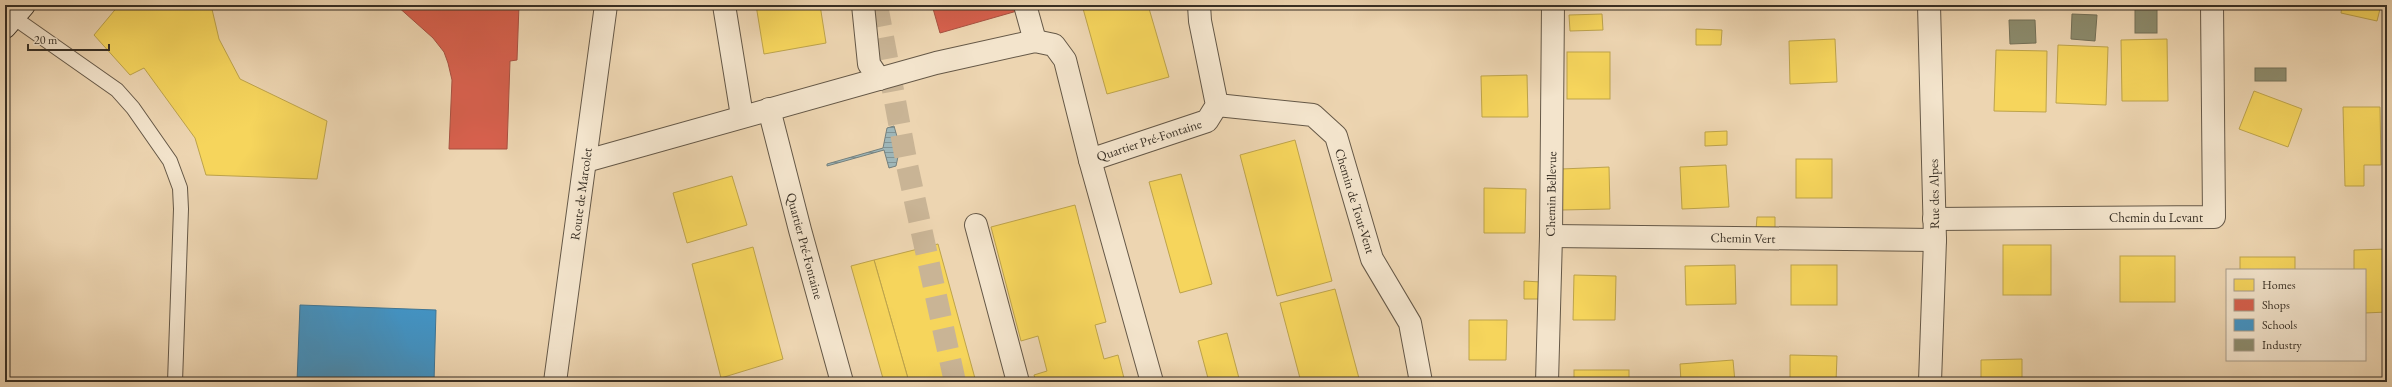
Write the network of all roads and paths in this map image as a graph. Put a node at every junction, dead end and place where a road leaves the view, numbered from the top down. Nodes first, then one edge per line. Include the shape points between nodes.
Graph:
1 (606, 5) edge
2 (724, 5) edge
3 (863, 5) edge
4 (1026, 5) edge
5 (1199, 5) edge
6 (1553, 5) edge
7 (1929, 5) edge
8 (2212, 5) edge
9 (14, 16) edge
10 (1035, 41) junction
11 (879, 79) junction
12 (1217, 105) junction
13 (769, 109) junction
14 (742, 116) junction
15 (1090, 160) junction
16 (586, 161) junction
17 (1934, 219) junction
18 (976, 226) dead end
19 (1551, 236) junction
20 (1935, 240) junction
21 (175, 382) edge
22 (555, 382) edge
23 (842, 382) edge
24 (1018, 382) edge
25 (1152, 382) edge
26 (1421, 382) edge
27 (1547, 382) edge
28 (1930, 382) edge

1 - 16 street, Route de Marcolet
2 - 14 street
3 - 11 street via 870,64
4 - 10 street
5 - 12 street
6 - 19 street, Chemin Bellevue
7 - 17 street, Rue des Alpes
8 - 17 street, Chemin du Levant via 2214,217
9 - 21 lane via 116,90 133,108 170,161 180,188 181,209
10 - 11 street, Quartier Pré-Fontaine
10 - 15 street, Quartier Pré-Fontaine via 1054,45 1065,60
11 - 13 street, Quartier Pré-Fontaine
12 - 15 street, Quartier Pré-Fontaine via 1206,121
12 - 26 street, Chemin de Tout-Vent via 1313,115 1336,136 1372,259 1410,323
13 - 14 street, Quartier Pré-Fontaine
13 - 23 street, Quartier Pré-Fontaine
14 - 16 street, Quartier Pré-Fontaine
15 - 25 street, Quartier Pré-Fontaine
16 - 22 street, Route de Marcolet
17 - 20 street, Rue des Alpes
18 - 24 street
19 - 20 street, Chemin Vert
19 - 27 street, Chemin Bellevue
20 - 28 street, Rue des Alpes

